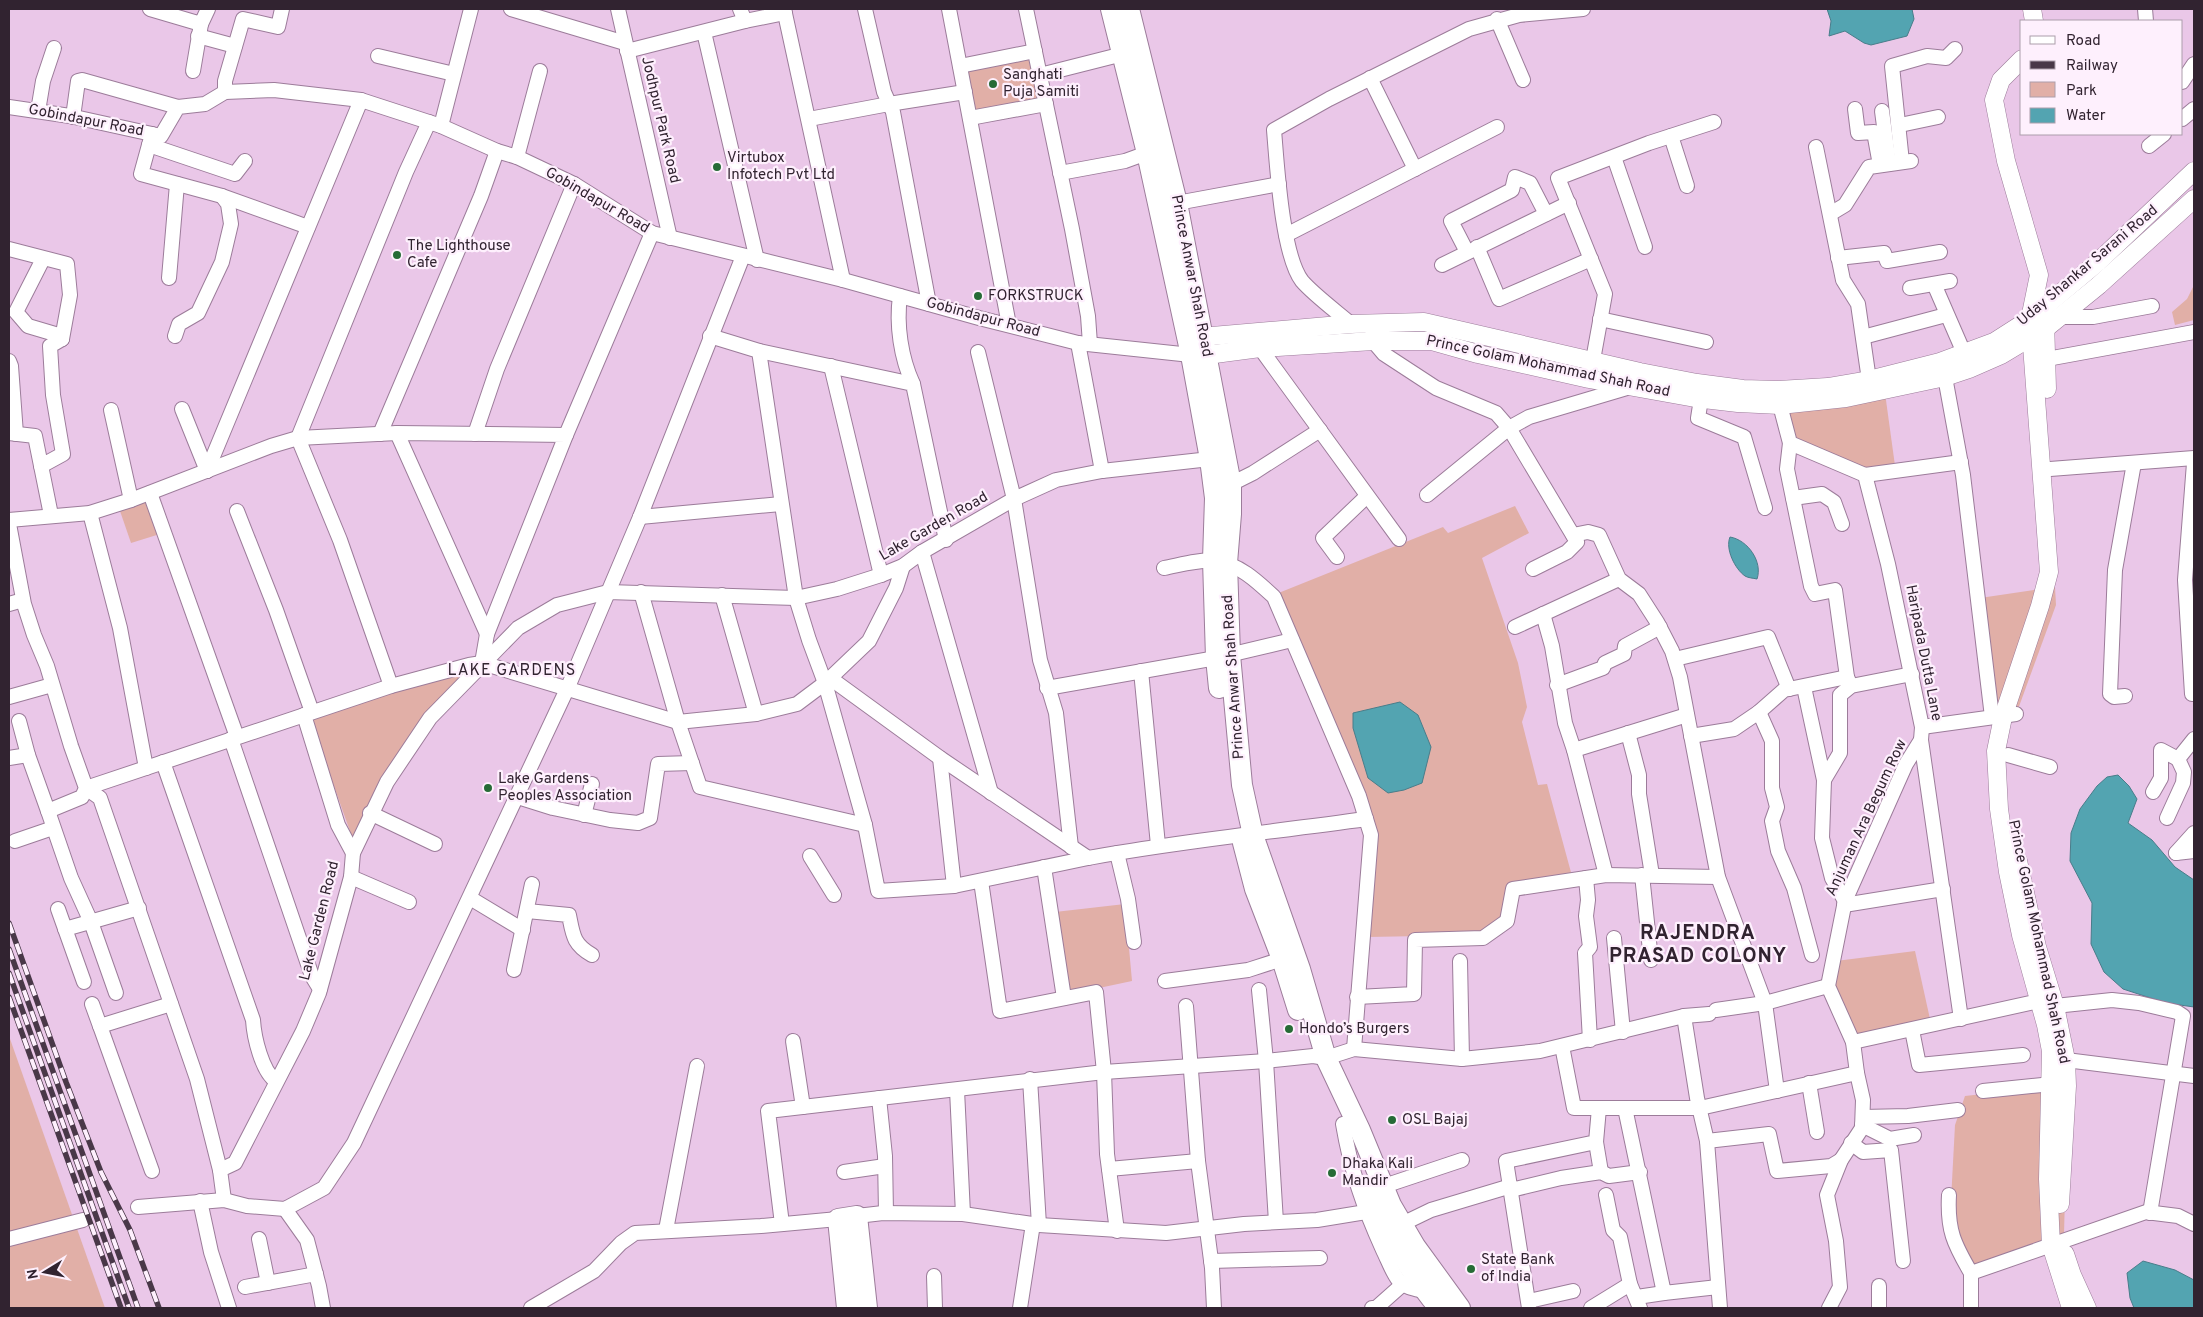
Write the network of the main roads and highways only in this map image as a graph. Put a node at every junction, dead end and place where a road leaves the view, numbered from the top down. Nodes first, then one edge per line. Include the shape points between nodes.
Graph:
1 (1111, 9) edge
2 (1129, 9) edge
3 (1141, 91) junction
4 (1197, 346) junction
5 (1220, 562) junction
6 (1247, 836) junction
7 (1320, 1057) junction
8 (847, 1308) edge
9 (867, 1308) edge
10 (1439, 1308) edge
11 (1460, 1308) edge

1 - 3 main road, Prince Anwar Shah Road via 1122,54
2 - 3 main road, Prince Anwar Shah Road
3 - 4 main road, Prince Anwar Shah Road via 1147,153
3 - 4 main road, Prince Anwar Shah Road via 1177,203
4 - 5 main road, Prince Anwar Shah Road via 1216,498
4 - 5 main road, Prince Anwar Shah Road via 1231,484 1231,514
5 - 6 main road, Prince Anwar Shah Road via 1223,656
6 - 7 main road, Prince Anwar Shah Road via 1300,969
6 - 7 main road, Prince Anwar Shah Road via 1255,889
7 - 10 main road, Prince Anwar Shah Road via 1343,1124 1383,1221 1424,1291
7 - 11 main road, Prince Anwar Shah Road via 1402,1224
8 - 9 main road via 847,1218

